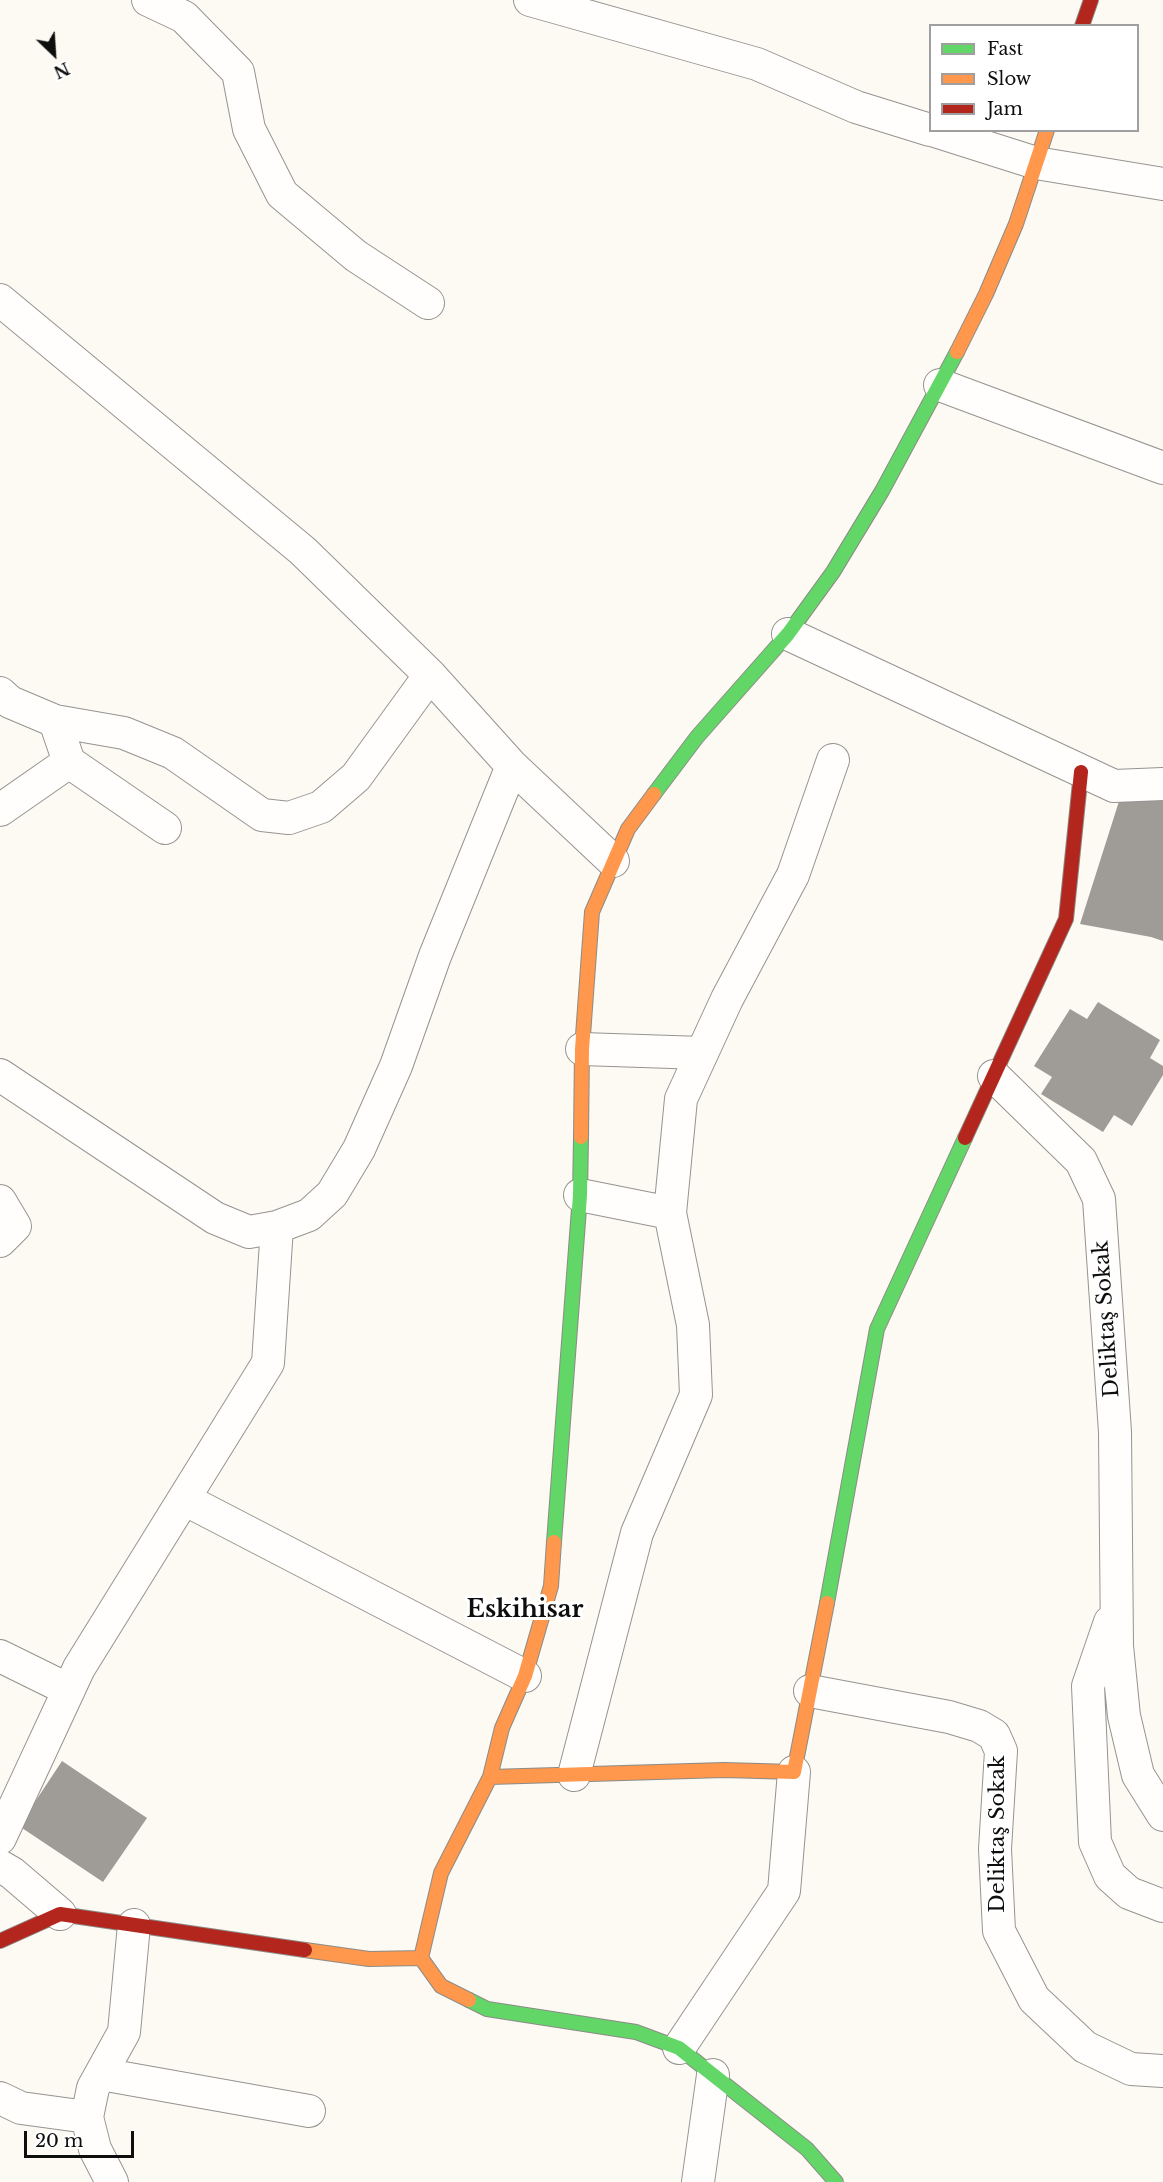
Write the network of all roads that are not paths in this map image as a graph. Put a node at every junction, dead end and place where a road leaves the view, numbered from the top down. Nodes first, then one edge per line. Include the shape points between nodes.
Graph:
1 (148, 0) edge
2 (1091, 0) edge
3 (547, 2) edge
4 (1083, 24) edge
5 (929, 129) edge
6 (937, 132) edge
7 (1046, 132) edge
8 (1036, 163) junction
9 (1163, 184) edge
10 (428, 303) dead end
11 (2, 305) edge
12 (940, 385) junction
13 (1163, 468) edge
14 (788, 634) junction
15 (430, 675) junction
16 (0, 693) edge
17 (55, 720) junction
18 (833, 760) dead end
19 (69, 762) junction
20 (512, 766) junction
21 (1081, 772) junction
22 (1163, 784) edge
23 (0, 810) edge
24 (165, 828) dead end
25 (613, 861) junction
26 (582, 1049) junction
27 (702, 1053) junction
28 (0, 1075) edge
29 (993, 1076) junction
30 (580, 1195) junction
31 (0, 1201) edge
32 (670, 1213) junction
33 (278, 1227) junction
34 (0, 1241) edge
35 (184, 1499) junction
36 (1116, 1603) junction
37 (0, 1656) edge
38 (525, 1676) junction
39 (69, 1690) junction
40 (810, 1691) junction
41 (794, 1772) junction
42 (574, 1776) junction
43 (490, 1777) junction
44 (1163, 1815) edge
45 (0, 1838) edge
46 (0, 1866) edge
47 (1163, 1906) edge
48 (60, 1914) junction
49 (134, 1925) junction
50 (0, 1941) edge
51 (421, 1958) junction
52 (679, 2048) junction
53 (1163, 2071) edge
54 (101, 2074) junction
55 (713, 2075) junction
56 (0, 2098) edge
57 (309, 2112) dead end
58 (87, 2117) junction
59 (112, 2182) edge
60 (698, 2182) edge
61 (836, 2182) edge

1 - 10 street via 184,17 238,72 249,129 282,194 356,256
2 - 4 street
3 - 5 street via 757,64 856,107
6 - 8 street
7 - 8 street
8 - 9 street
8 - 12 street via 1016,224 986,294
11 - 15 street via 303,551
12 - 13 street
12 - 14 street via 833,572
14 - 21 street
14 - 25 street via 674,765 628,829
15 - 17 street via 356,777 321,807 289,818 262,815 173,753 124,733
15 - 20 street
16 - 17 street via 10,702
17 - 19 street
18 - 27 street via 793,875
19 - 23 street
19 - 24 street
20 - 25 street
20 - 33 street via 435,956 396,1066 359,1149 332,1194 309,1215
21 - 22 street via 1114,786
21 - 29 street via 1066,919
25 - 26 street via 592,912
26 - 27 street
26 - 30 street
27 - 32 street via 681,1099
28 - 33 street via 214,1218 249,1232
29 - 36 street, Deliktaş Sokak via 1081,1161 1099,1199 1115,1432
29 - 40 street via 877,1329
30 - 32 street
30 - 38 street via 551,1586
31 - 34 street via 15,1226
32 - 42 street via 693,1325 696,1395 637,1533
33 - 35 street via 268,1363
35 - 38 street
35 - 39 street
36 - 44 street, Deliktaş Sokak via 1124,1716 1138,1775
36 - 47 street, Deliktaş Sokak via 1088,1686 1095,1842 1110,1876 1129,1893
37 - 39 street
38 - 43 street via 502,1728
39 - 45 street
40 - 41 street
40 - 53 street, Deliktaş Sokak via 949,1717 994,1735 1001,1751 995,1849 999,1931 1034,1999 1085,2047 1131,2068
41 - 42 street via 724,1770
41 - 52 street via 784,1891
42 - 43 street
43 - 51 street via 441,1873
46 - 48 street
48 - 49 street
48 - 50 street
49 - 51 street via 369,1959
49 - 54 street via 124,2032
51 - 52 street via 441,1986 487,2009 636,2032
52 - 55 street
54 - 57 street
54 - 58 street via 93,2088
55 - 60 street
55 - 61 street via 807,2149
56 - 58 street via 21,2108
58 - 59 street via 95,2149

